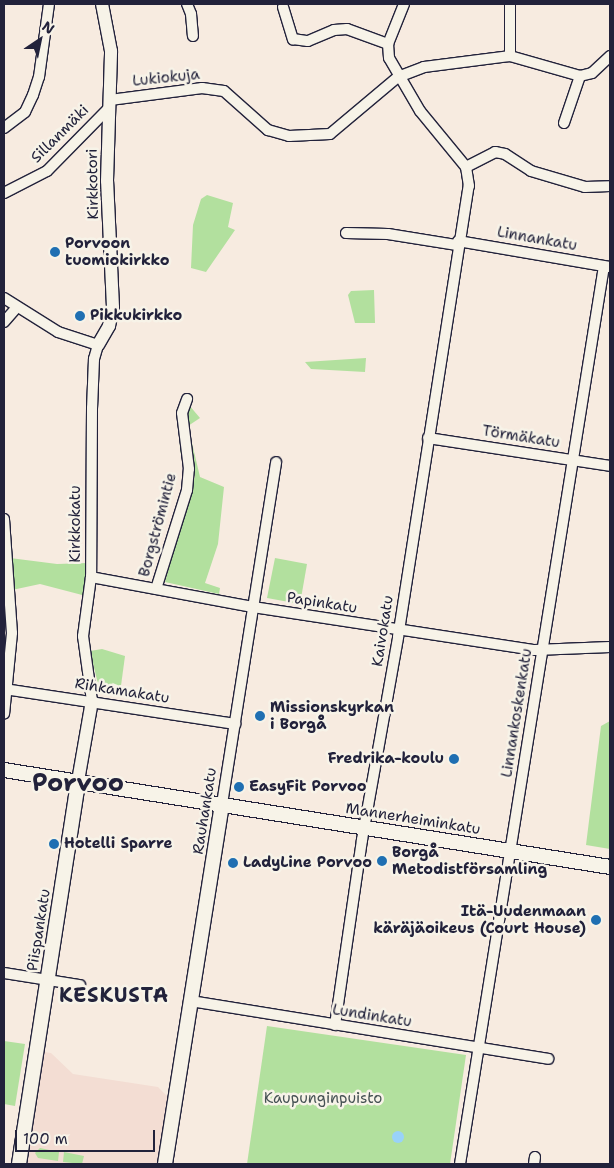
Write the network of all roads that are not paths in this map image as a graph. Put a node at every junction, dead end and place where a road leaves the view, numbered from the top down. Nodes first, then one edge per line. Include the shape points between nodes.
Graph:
1 (49, 4) edge
2 (103, 4) edge
3 (186, 4) edge
4 (404, 4) edge
5 (510, 4) edge
6 (283, 7) dead end
7 (193, 36) dead end
8 (388, 44) junction
9 (510, 56) junction
10 (610, 56) edge
11 (580, 76) junction
12 (398, 77) junction
13 (109, 104) junction
14 (564, 123) dead end
15 (4, 128) edge
16 (466, 167) junction
17 (610, 186) edge
18 (4, 192) edge
19 (346, 233) dead end
20 (458, 243) junction
21 (607, 266) edge
22 (4, 298) edge
23 (16, 308) junction
24 (4, 322) edge
25 (98, 345) junction
26 (187, 399) dead end
27 (428, 438) junction
28 (572, 461) junction
29 (276, 462) dead end
30 (610, 466) edge
31 (4, 519) edge
32 (91, 577) junction
33 (156, 589) junction
34 (253, 607) junction
35 (399, 630) junction
36 (610, 647) edge
37 (542, 650) junction
38 (6, 689) edge
39 (92, 701) junction
40 (4, 714) edge
41 (235, 724) junction
42 (4, 770) edge
43 (78, 781) junction
44 (222, 804) junction
45 (365, 827) junction
46 (509, 851) junction
47 (610, 867) edge
48 (4, 973) edge
49 (48, 980) junction
50 (80, 986) dead end
51 (191, 1001) junction
52 (335, 1025) junction
53 (479, 1048) junction
54 (548, 1059) dead end
55 (19, 1164) edge
56 (165, 1164) edge
57 (460, 1164) edge

1 - 15 street via 39,78 33,95 25,112
2 - 13 street, Kirkkotori via 111,51
3 - 7 street via 191,14
4 - 8 street
5 - 9 street
6 - 8 street via 293,39 308,41 334,30 347,29
8 - 12 street via 389,58
9 - 11 street
9 - 12 street via 424,67
10 - 11 street via 592,73
11 - 14 street
12 - 13 street, Lukiokuja via 330,134 289,136 268,130 224,91 202,88
12 - 16 street via 447,147
13 - 18 street, Sillanmäki via 47,171
13 - 25 street, Kirkkotori via 113,307 109,326
16 - 17 street via 495,152 505,154 531,171 585,188
16 - 20 street, Kaivokatu via 469,186
19 - 20 street, Linnankatu via 388,234
20 - 21 street, Linnankatu
20 - 27 street, Kaivokatu
21 - 28 street, Linnankoskenkatu
22 - 23 street
23 - 24 street
23 - 25 street via 58,332
25 - 32 street, Kirkkokatu via 94,359 92,408
26 - 33 street, Borgströmintie via 182,413 189,469 186,490
27 - 28 street, Törmäkatu
27 - 35 street, Kaivokatu
28 - 30 street, Törmäkatu
28 - 37 street, Linnankoskenkatu
29 - 34 street, Rauhankatu
31 - 38 street via 12,633
32 - 33 street, Papinkatu
32 - 39 street, Kirkkokatu via 83,636
33 - 34 street, Papinkatu
34 - 35 street, Papinkatu
34 - 41 street, Rauhankatu
35 - 37 street, Papinkatu
35 - 45 street, Kaivokatu
36 - 37 street, Papinkatu
37 - 46 street, Linnankoskenkatu
38 - 39 street, Rihkamakatu
38 - 40 street
39 - 41 street, Rihkamakatu
39 - 43 street, Piispankatu
41 - 44 street, Rauhankatu
42 - 43 main road, Mannerheiminkatu
43 - 44 main road, Mannerheiminkatu
43 - 49 main road, Piispankatu
44 - 45 main road, Mannerheiminkatu
44 - 51 main road, Rauhankatu
45 - 46 main road, Mannerheiminkatu
45 - 52 street, Kaivokatu
46 - 47 main road, Mannerheiminkatu
46 - 53 street, Linnankoskenkatu
48 - 49 street
49 - 50 street
49 - 55 main road, Piispankatu
51 - 52 street, Lundinkatu
51 - 56 main road, Rauhankatu
52 - 53 street, Lundinkatu
53 - 54 street, Lundinkatu
53 - 57 street, Linnankoskenkatu

